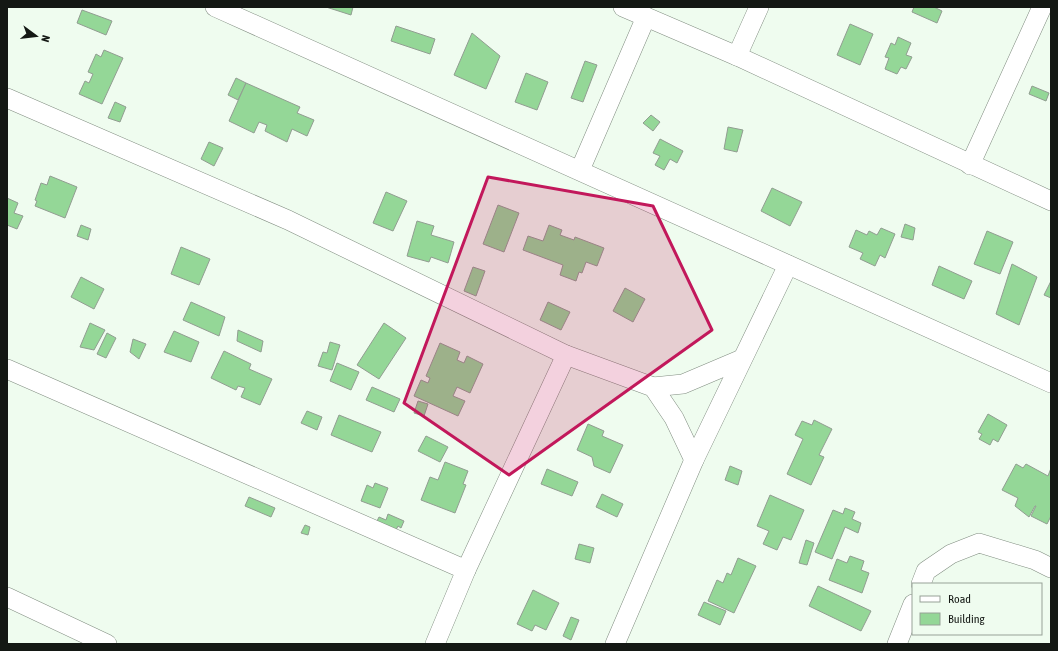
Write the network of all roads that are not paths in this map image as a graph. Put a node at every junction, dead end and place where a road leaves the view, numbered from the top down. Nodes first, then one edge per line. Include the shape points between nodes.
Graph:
1 (215, 7) edge
2 (623, 7) edge
3 (759, 7) edge
4 (1042, 7) edge
5 (646, 17) junction
6 (737, 56) junction
7 (7, 98) edge
8 (970, 165) junction
9 (580, 170) junction
10 (1051, 201) edge
11 (788, 265) junction
12 (566, 355) junction
13 (742, 359) junction
14 (7, 369) edge
15 (1051, 382) edge
16 (653, 387) junction
17 (694, 460) junction
18 (1051, 568) edge
19 (466, 570) junction
20 (921, 583) edge
21 (7, 598) edge
22 (912, 606) edge
23 (107, 644) edge
24 (435, 644) edge
25 (615, 644) edge
26 (897, 644) edge

1 - 9 street
2 - 5 street
3 - 6 street
4 - 8 street
5 - 6 street
5 - 9 street
6 - 8 street
7 - 12 street via 288,220
8 - 10 street
9 - 11 street
11 - 13 street
11 - 15 street
12 - 16 street
12 - 19 street
13 - 16 street via 683,384
13 - 17 street
14 - 19 street
16 - 17 street via 674,418
17 - 25 street
18 - 20 street via 1035,560 979,543 951,554 926,571
19 - 24 street
21 - 23 street
22 - 26 street

